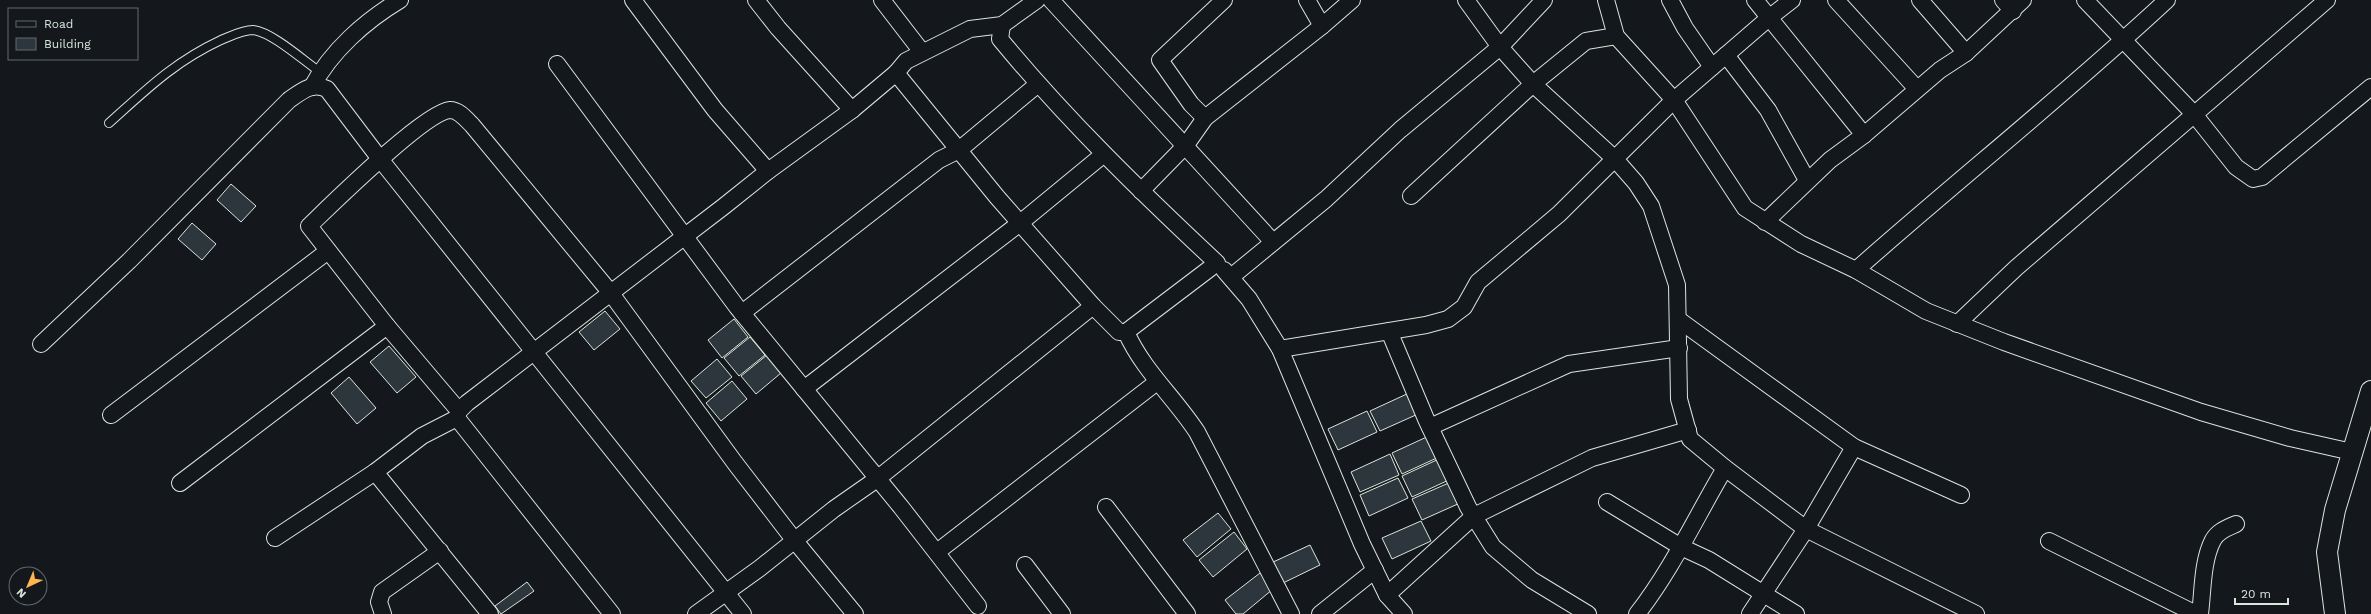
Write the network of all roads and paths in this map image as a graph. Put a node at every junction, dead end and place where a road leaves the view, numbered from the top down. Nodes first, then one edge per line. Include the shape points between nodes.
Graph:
1 (400, 0) edge
2 (632, 0) edge
3 (756, 0) edge
4 (882, 0) edge
5 (1037, 0) edge
6 (1051, 0) edge
7 (1224, 0) edge
8 (1307, 0) edge
9 (1352, 0) edge
10 (1466, 0) edge
11 (1544, 0) edge
12 (1606, 0) edge
13 (1670, 0) edge
14 (1755, 0) edge
15 (1792, 0) edge
16 (1836, 0) edge
17 (1920, 0) edge
18 (2085, 0) edge
19 (2167, 0) edge
20 (2327, 0) edge
21 (2013, 4) edge
22 (1770, 17) junction
23 (1002, 25) junction
24 (1322, 26) junction
25 (1616, 36) junction
26 (2123, 41) junction
27 (1500, 47) junction
28 (922, 52) junction
29 (1966, 53) junction
30 (1726, 56) junction
31 (557, 64) dead end
32 (1712, 67) junction
33 (320, 72) junction
34 (896, 73) junction
35 (1038, 84) junction
36 (1533, 84) junction
37 (312, 87) junction
38 (2371, 87) edge
39 (1917, 89) junction
40 (1674, 100) junction
41 (852, 110) junction
42 (2194, 114) junction
43 (1205, 118) junction
44 (109, 123) dead end
45 (1864, 135) junction
46 (1186, 145) junction
47 (959, 150) junction
48 (1104, 154) junction
49 (380, 159) junction
50 (1615, 159) junction
51 (768, 170) junction
52 (1807, 180) junction
53 (1141, 191) junction
54 (1411, 196) dead end
55 (1765, 222) junction
56 (1020, 223) junction
57 (684, 237) junction
58 (1273, 242) junction
59 (328, 251) junction
60 (1216, 264) junction
61 (1856, 270) junction
62 (1231, 276) junction
63 (610, 292) junction
64 (1093, 306) junction
65 (742, 313) junction
66 (1679, 320) junction
67 (1957, 324) junction
68 (387, 326) junction
69 (1389, 331) junction
70 (1126, 332) junction
71 (42, 344) dead end
72 (1679, 348) junction
73 (1280, 349) junction
74 (534, 351) junction
75 (1156, 382) junction
76 (804, 389) junction
77 (2371, 391) edge
78 (458, 414) junction
79 (111, 415) dead end
80 (1430, 427) junction
81 (1688, 430) junction
82 (1854, 447) junction
83 (2352, 452) junction
84 (1725, 468) junction
85 (375, 472) junction
86 (877, 479) junction
87 (180, 483) dead end
88 (1961, 494) dead end
89 (1607, 502) dead end
90 (1106, 507) dead end
91 (1474, 516) junction
92 (2236, 524) dead end
93 (1806, 529) junction
94 (275, 538) dead end
95 (795, 541) junction
96 (2049, 541) dead end
97 (1681, 547) junction
98 (440, 551) junction
99 (937, 552) junction
100 (1025, 565) dead end
101 (1375, 570) junction
102 (727, 593) junction
103 (1387, 595) junction
104 (1763, 595) junction
105 (978, 606) dead end
106 (383, 614) edge
107 (490, 614) edge
108 (612, 614) edge
109 (696, 614) edge
110 (743, 614) edge
111 (855, 614) edge
112 (1062, 614) edge
113 (1187, 614) edge
114 (1291, 614) edge
115 (1320, 614) edge
116 (1404, 614) edge
117 (1588, 614) edge
118 (1637, 614) edge
119 (1750, 614) edge
120 (1796, 614) edge
121 (1976, 614) edge
122 (2196, 614) edge
123 (2200, 614) edge
124 (2335, 614) edge

1 - 33 street via 378,13 349,39
2 - 51 street via 715,110
3 - 41 street
4 - 28 street
5 - 23 street
6 - 46 street
7 - 43 street via 1160,60 1191,104
8 - 24 street
9 - 24 street
10 - 27 street
11 - 27 street
12 - 25 street
13 - 32 street via 1685,28
14 - 22 street
15 - 22 street
16 - 39 street
17 - 29 street
18 - 26 street
19 - 26 street
20 - 42 street
21 - 29 street
22 - 30 street
22 - 45 street
23 - 28 street via 970,29
23 - 35 street via 1000,39
24 - 43 street
25 - 36 street via 1586,42
25 - 40 street
26 - 42 street
26 - 61 street
27 - 36 street
27 - 58 street via 1400,130 1326,199
28 - 34 street via 906,61
29 - 39 street
30 - 32 street
30 - 52 street via 1768,110
31 - 57 street
32 - 40 street
33 - 37 street
33 - 44 lane via 268,36 253,30 237,33 193,53 162,75
34 - 41 street
34 - 47 street
35 - 47 street
35 - 48 street
36 - 50 street
36 - 54 street
37 - 49 street via 319,85 327,89
37 - 71 street via 304,89 289,100 135,256
38 - 42 street via 2262,177 2253,179 2236,167
39 - 45 street
40 - 50 street
40 - 55 street via 1745,208
41 - 51 street
42 - 67 street via 2016,268
43 - 46 street
45 - 52 street
46 - 53 street
46 - 58 street
47 - 56 street
47 - 65 street via 939,160
48 - 53 street
48 - 56 street
49 - 59 street via 309,226
49 - 63 street via 432,118 449,110 458,112 472,125
49 - 74 street
50 - 66 street via 1636,183 1651,206 1677,285
50 - 69 street via 1559,214 1478,282 1464,307 1448,318
51 - 57 street
52 - 55 street
53 - 60 street
55 - 61 street via 1801,244
56 - 64 street
56 - 76 street
57 - 63 street
57 - 65 street
58 - 62 street
59 - 68 street
59 - 79 street
60 - 62 street
60 - 70 street
61 - 67 street via 1926,311
62 - 73 street via 1249,299
63 - 74 street
63 - 95 street
64 - 70 street via 1120,332
64 - 86 street
65 - 76 street
66 - 72 street
66 - 82 street
67 - 83 street via 2202,412 2290,438
68 - 78 street
68 - 87 street
69 - 73 street
69 - 80 street
70 - 75 street via 1135,352
72 - 80 street via 1569,364
72 - 81 street via 1680,398
73 - 101 street
74 - 78 street via 466,402
74 - 102 street
75 - 99 street
75 - 114 street via 1180,407 1197,432
76 - 86 street
77 - 83 street
78 - 85 street via 422,436
78 - 108 street
80 - 91 street
81 - 84 street via 1690,439
81 - 91 street via 1592,458
82 - 88 street
82 - 93 street
83 - 124 street via 2334,510 2327,552
84 - 93 street
84 - 97 street
85 - 94 street
85 - 98 street
86 - 95 street via 834,509
86 - 99 street
89 - 97 street
90 - 113 street
91 - 103 street
91 - 117 street via 1493,547 1512,565
92 - 123 street via 2222,530 2213,539 2205,570
93 - 104 street
93 - 121 street
95 - 102 street
95 - 111 street
96 - 122 street
97 - 104 street via 1709,560
97 - 118 street
98 - 106 street via 382,592 378,602
98 - 107 street
99 - 105 street
100 - 112 street
101 - 103 street
101 - 115 street
102 - 109 street
102 - 110 street
103 - 116 street
104 - 119 street
104 - 120 street

